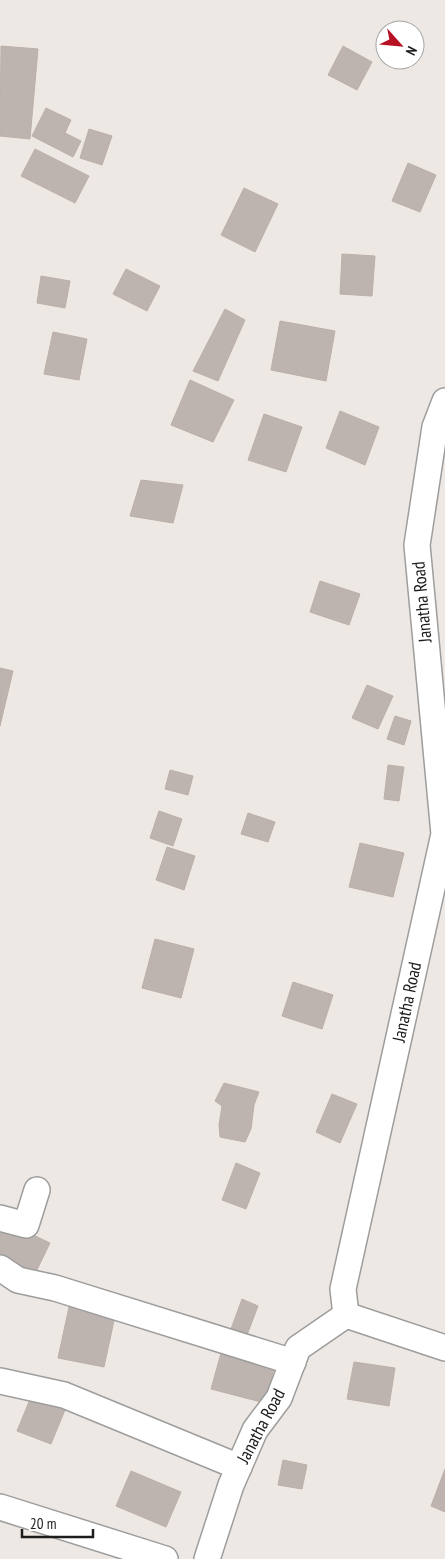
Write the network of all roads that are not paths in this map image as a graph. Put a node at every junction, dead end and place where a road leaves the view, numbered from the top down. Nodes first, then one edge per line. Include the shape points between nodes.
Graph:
1 (445, 401) edge
2 (440, 737) edge
3 (37, 1190) dead end
4 (0, 1218) edge
5 (0, 1268) edge
6 (346, 1315) junction
7 (445, 1348) edge
8 (293, 1362) junction
9 (0, 1381) edge
10 (239, 1467) junction
11 (0, 1507) edge
12 (165, 1559) edge
13 (207, 1559) edge

1 - 2 street, Janatha Road via 435,427 417,545
2 - 6 street, Janatha Road via 444,834 343,1289
3 - 4 street via 26,1224
5 - 8 street via 18,1280 55,1288
6 - 7 street
6 - 8 street, Janatha Road via 298,1348
8 - 10 street, Janatha Road via 279,1398 255,1430
9 - 10 street via 64,1395
10 - 13 street, Janatha Road
11 - 12 street

